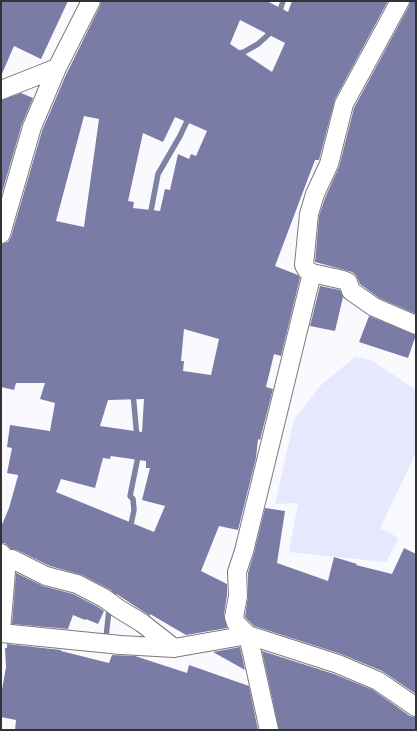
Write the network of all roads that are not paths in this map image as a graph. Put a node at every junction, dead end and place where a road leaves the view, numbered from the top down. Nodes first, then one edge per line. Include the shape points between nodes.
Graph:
1 (91, 1) edge
2 (400, 1) edge
3 (57, 68) junction
4 (1, 90) edge
5 (1, 234) edge
6 (312, 273) junction
7 (416, 324) edge
8 (4, 557) edge
9 (1, 632) edge
10 (248, 635) junction
11 (174, 648) junction
12 (416, 707) edge
13 (269, 730) edge

1 - 3 street
2 - 6 street via 344,104 329,164 309,214 304,265
3 - 4 street
3 - 5 street via 32,127
6 - 7 street via 348,282 350,291 374,307
6 - 10 street via 244,551 236,572 238,596 234,617 236,623
8 - 9 street
8 - 11 street via 46,576 76,584 104,598
9 - 11 street via 78,642
10 - 11 street
10 - 12 street via 338,664 378,681
10 - 13 street

